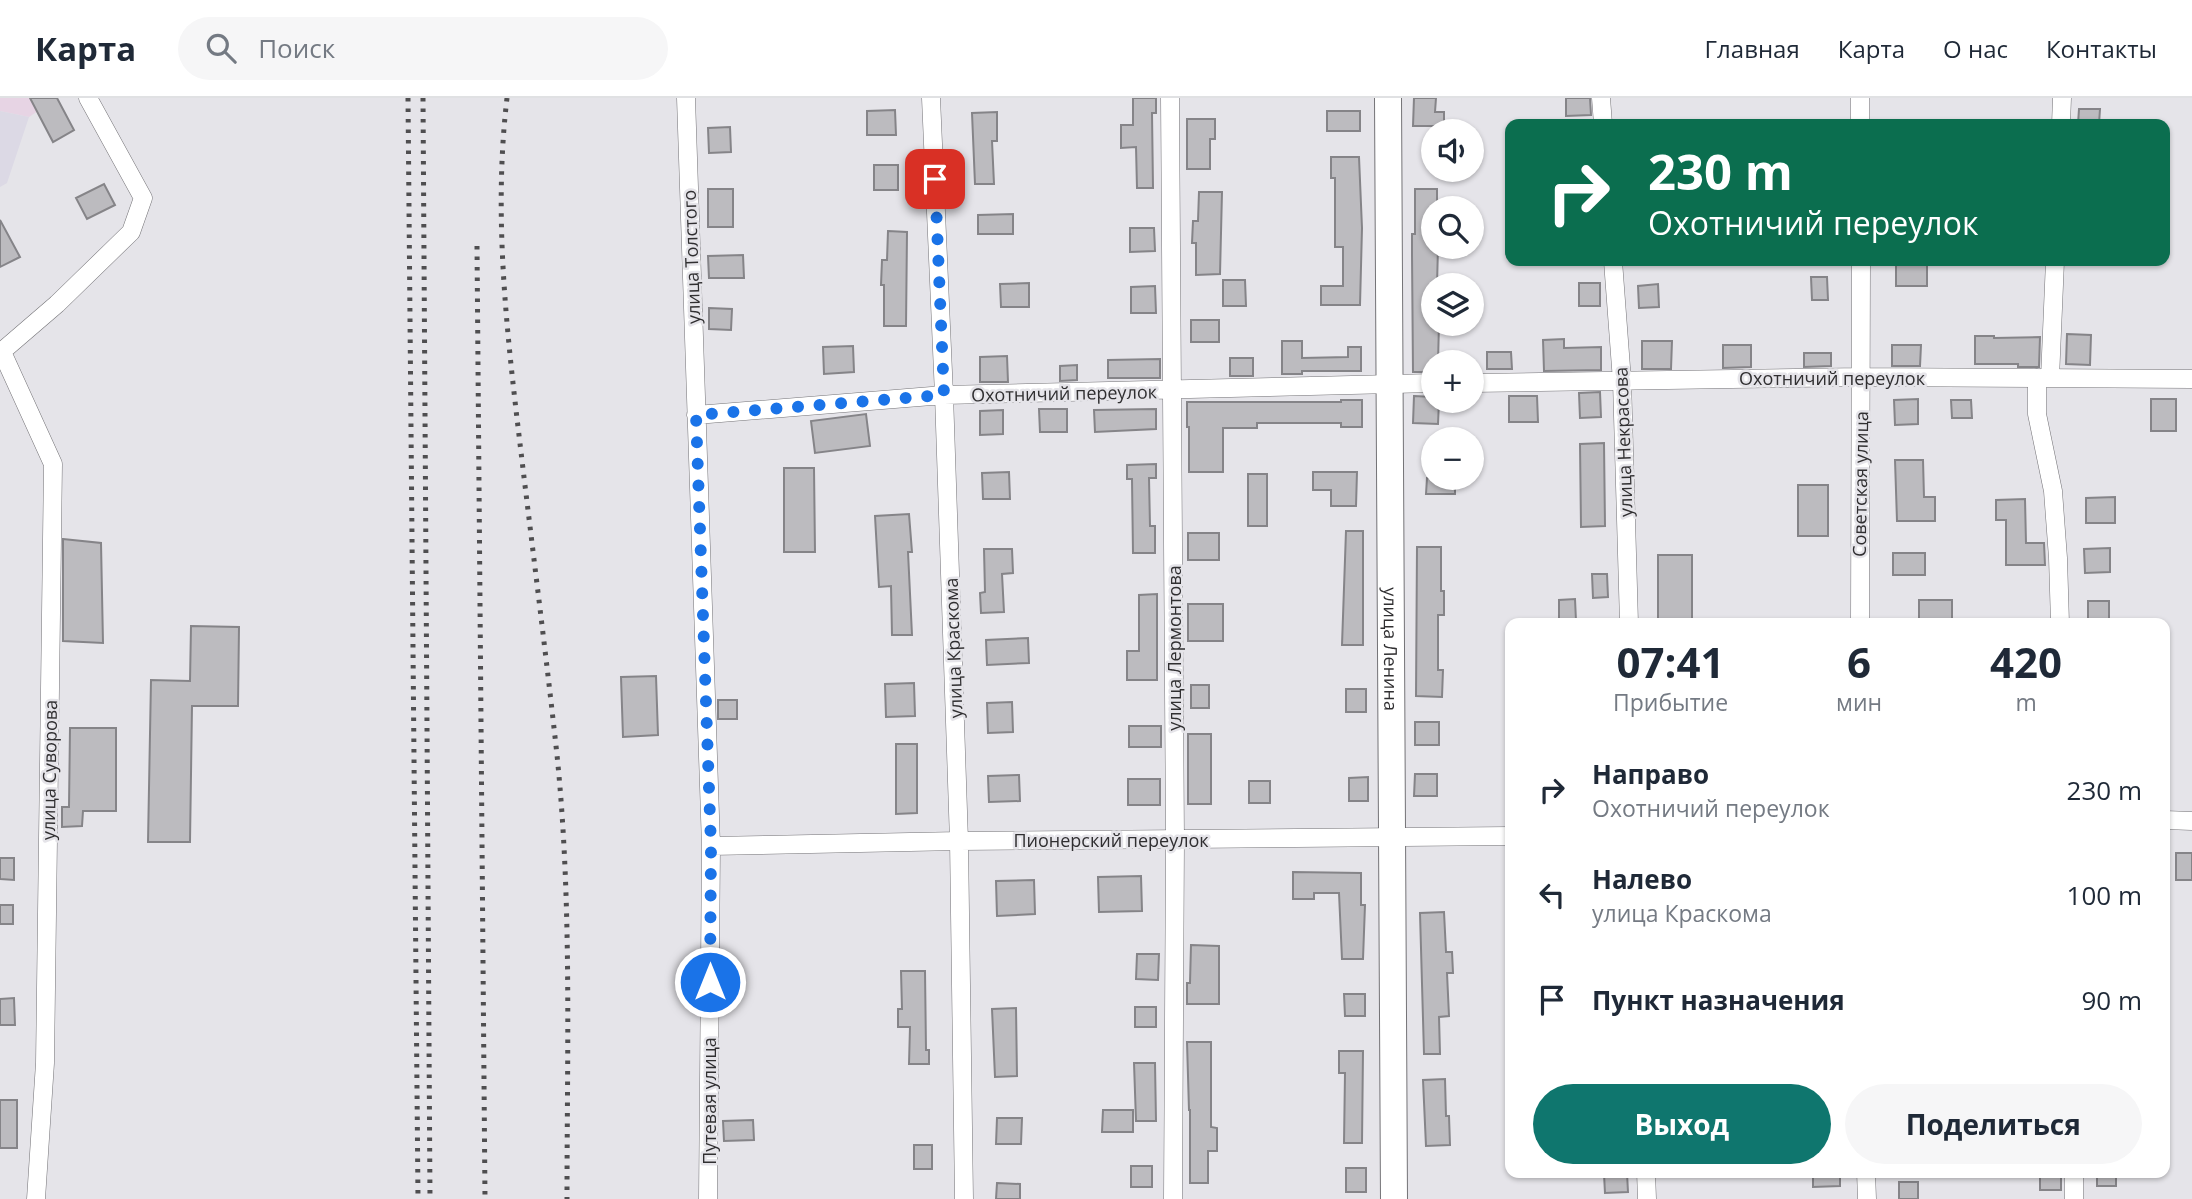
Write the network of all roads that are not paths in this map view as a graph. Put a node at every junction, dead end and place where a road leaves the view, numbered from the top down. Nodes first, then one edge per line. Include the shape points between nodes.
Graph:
1 (88, 98) edge
2 (686, 98) edge
3 (932, 98) edge
4 (1170, 98) edge
5 (1388, 98) edge
6 (1601, 98) edge
7 (1860, 98) edge
8 (2062, 98) edge
9 (1603, 119) edge
10 (1860, 119) edge
11 (2061, 119) edge
12 (1613, 266) edge
13 (1861, 266) edge
14 (2054, 266) edge
15 (1, 353) edge
16 (1861, 377) junction
17 (2043, 378) junction
18 (2192, 379) edge
19 (1622, 381) junction
20 (1421, 383) edge
21 (1484, 383) edge
22 (1388, 384) junction
23 (1173, 390) junction
24 (944, 395) junction
25 (696, 415) junction
26 (1629, 618) edge
27 (1860, 618) edge
28 (2060, 618) edge
29 (2170, 820) edge
30 (2192, 821) edge
31 (1505, 836) edge
32 (1393, 837) junction
33 (1175, 840) junction
34 (959, 841) junction
35 (711, 846) junction
36 (1646, 1178) edge
37 (1866, 1178) edge
38 (2074, 1178) edge
39 (36, 1199) edge
40 (708, 1199) edge
41 (964, 1199) edge
42 (1173, 1199) edge
43 (1394, 1199) edge
44 (1647, 1199) edge
45 (1867, 1199) edge
46 (2074, 1199) edge

1 - 15 street via 143,198 131,232
2 - 25 street, улица Толстого
3 - 24 street, улица Краскома
4 - 23 street, улица Лермонтова
5 - 22 main road, улица Ленина
6 - 9 street
7 - 10 street
8 - 11 street
12 - 19 street, улица Некрасова
13 - 16 street, Советская улица
14 - 17 street
15 - 39 street, улица Суворова via 53,464 45,1063
16 - 17 street, Охотничий переулок
16 - 19 street, Охотничий переулок
16 - 27 street, Советская улица
17 - 18 street, Охотничий переулок
17 - 28 street via 2037,414 2053,491
19 - 21 street, Охотничий переулок
19 - 26 street, улица Некрасова
20 - 22 street, Охотничий переулок
22 - 23 street, Охотничий переулок
22 - 32 main road, улица Ленина
23 - 24 street, Охотничий переулок
23 - 33 street, улица Лермонтова
24 - 25 street, Охотничий переулок
24 - 34 street, улица Краскома
25 - 35 street, Путевая улица
29 - 30 street
31 - 32 street, Пионерский переулок
32 - 33 street, Пионерский переулок
32 - 43 main road, улица Ленина
33 - 34 street, Пионерский переулок
33 - 42 street, улица Лермонтова
34 - 35 street, Пионерский переулок
34 - 41 street, улица Краскома
35 - 40 street, Путевая улица
36 - 44 street
37 - 45 street
38 - 46 street

